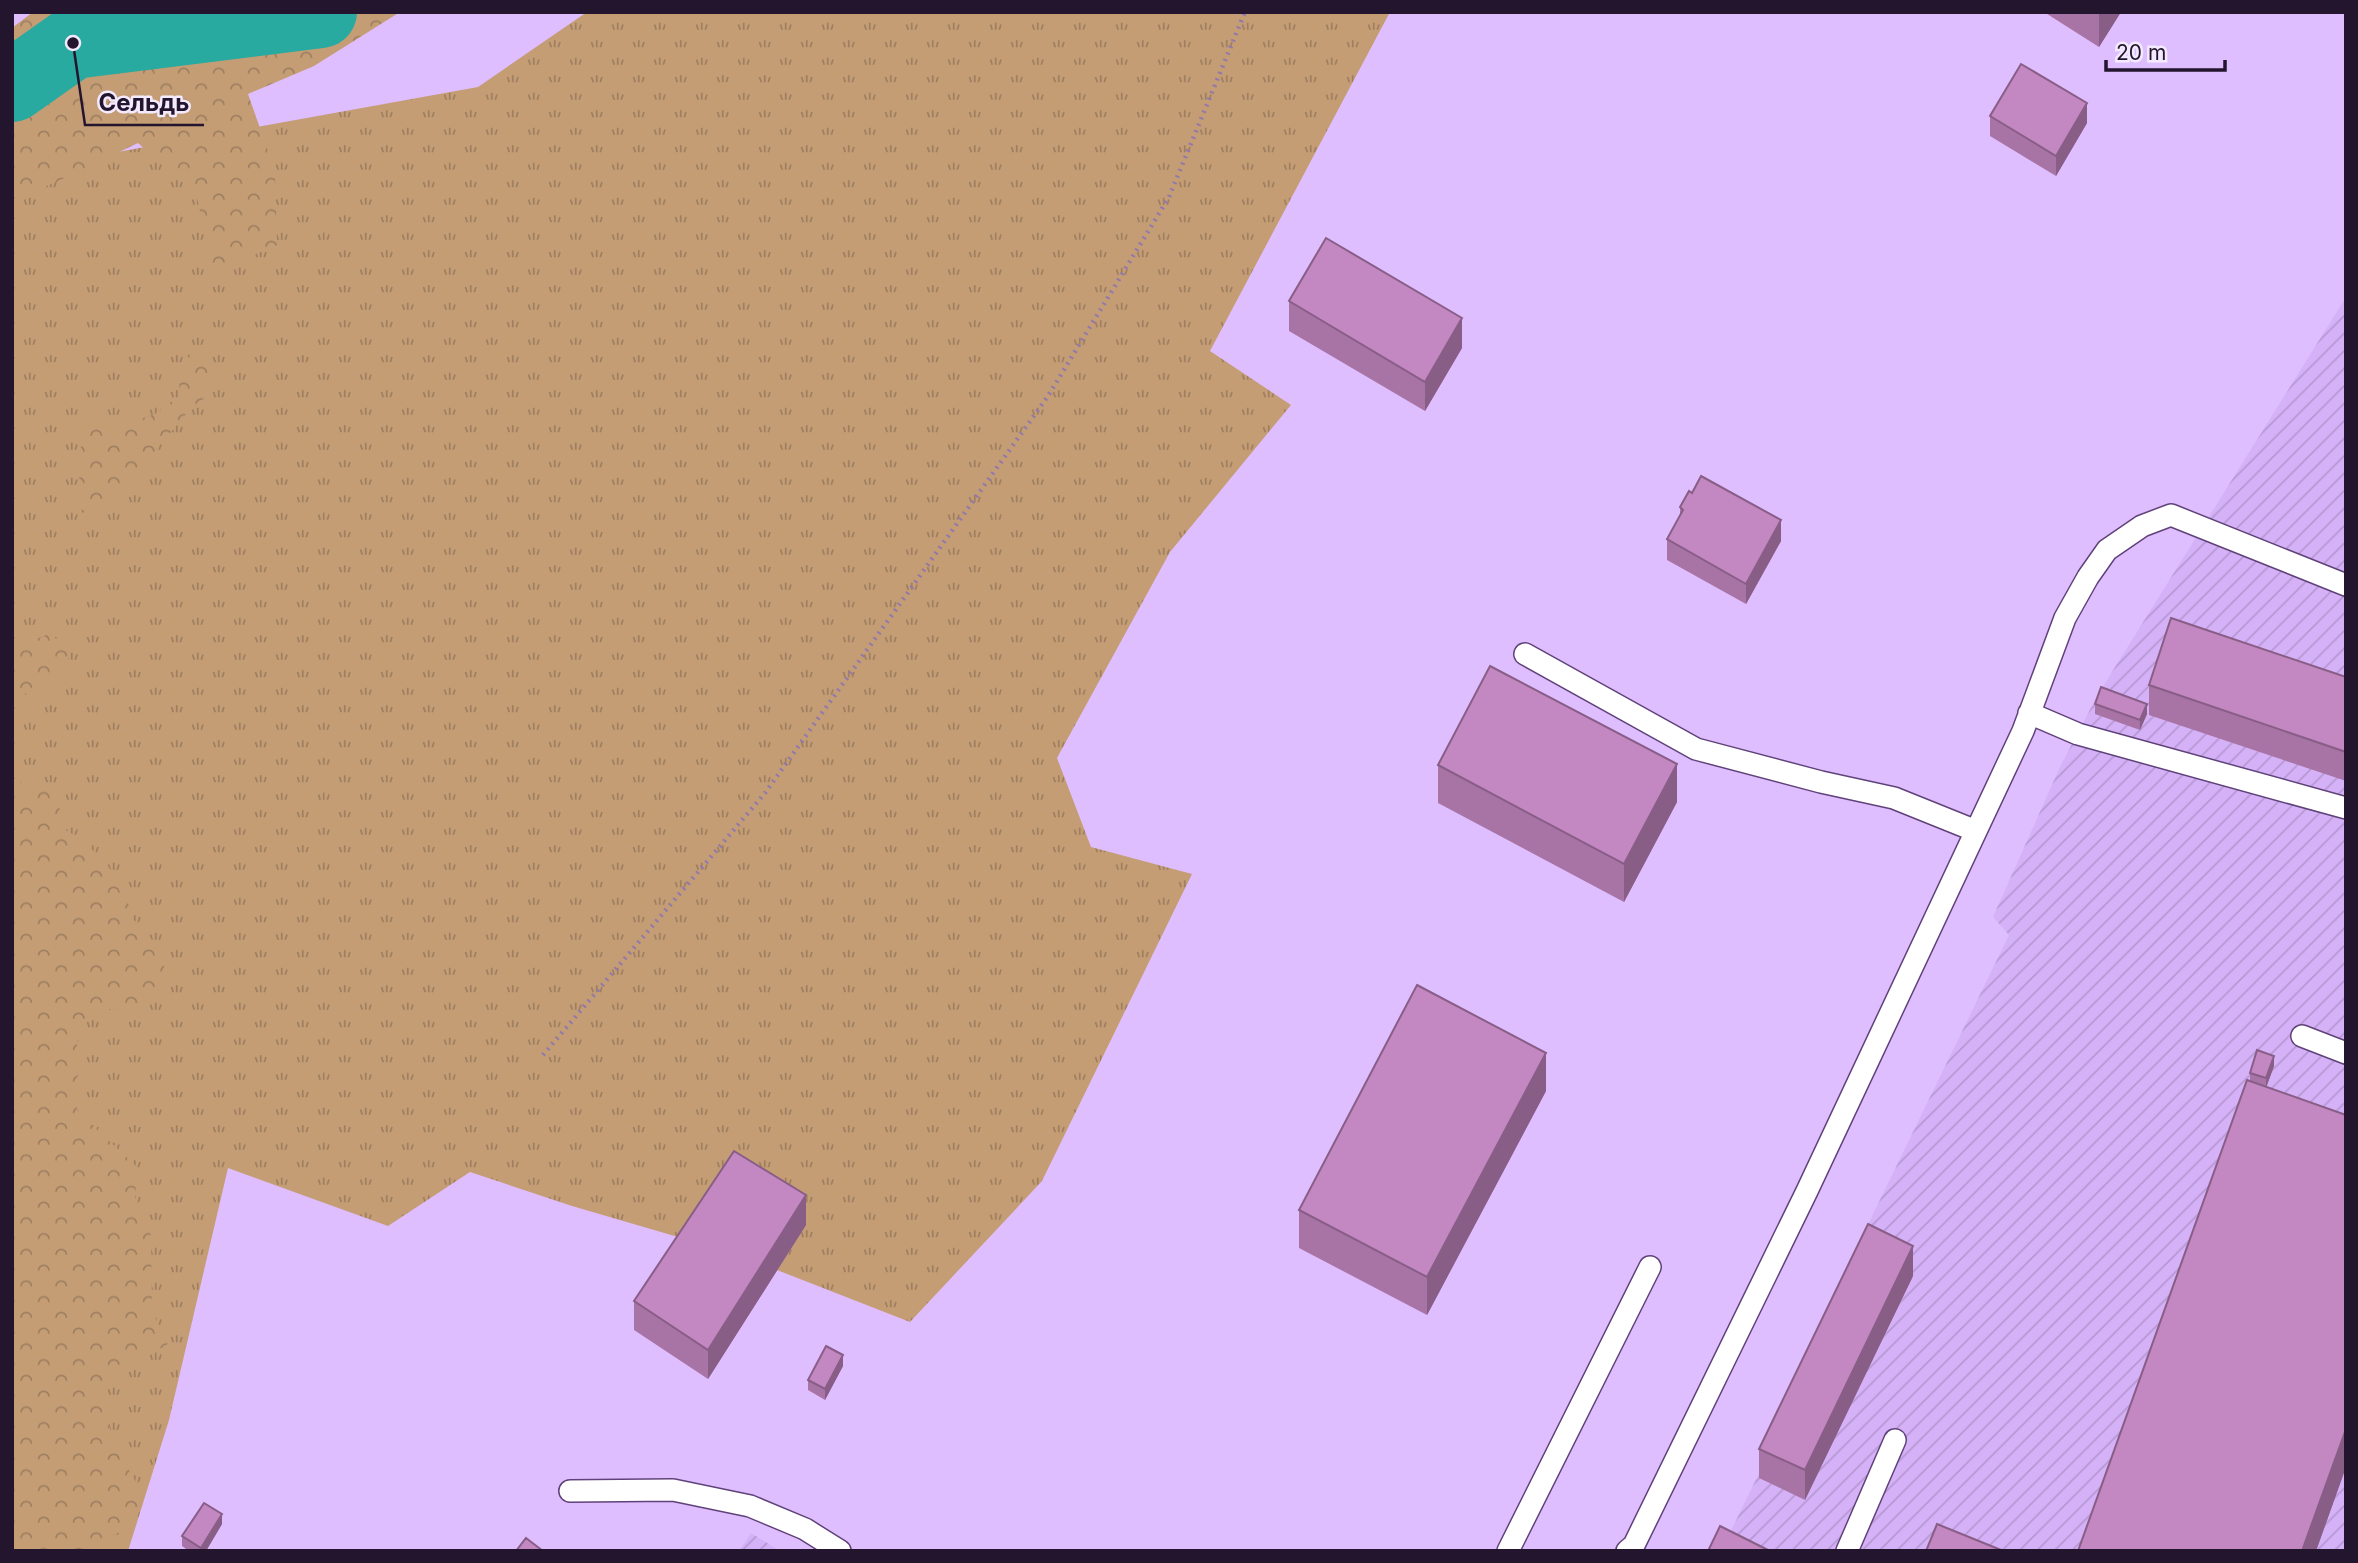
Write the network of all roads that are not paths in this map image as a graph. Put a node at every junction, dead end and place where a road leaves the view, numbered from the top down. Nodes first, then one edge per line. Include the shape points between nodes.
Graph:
1 (2346, 585) edge
2 (1525, 654) dead end
3 (2029, 713) junction
4 (2346, 808) edge
5 (1976, 831) junction
6 (2302, 1036) dead end
7 (2346, 1053) edge
8 (1650, 1267) dead end
9 (1895, 1440) dead end
10 (570, 1491) dead end
11 (840, 1551) edge
12 (1508, 1551) edge
13 (1627, 1551) edge
14 (1847, 1551) edge

1 - 3 lane via 2171,515 2142,526 2107,550 2088,576 2065,618
2 - 5 lane via 1696,749 1894,798
3 - 4 lane via 2078,734
3 - 5 lane
5 - 13 lane via 1807,1191 1634,1545
6 - 7 lane
8 - 12 lane
9 - 14 lane
10 - 11 lane via 673,1490 750,1506 805,1529

